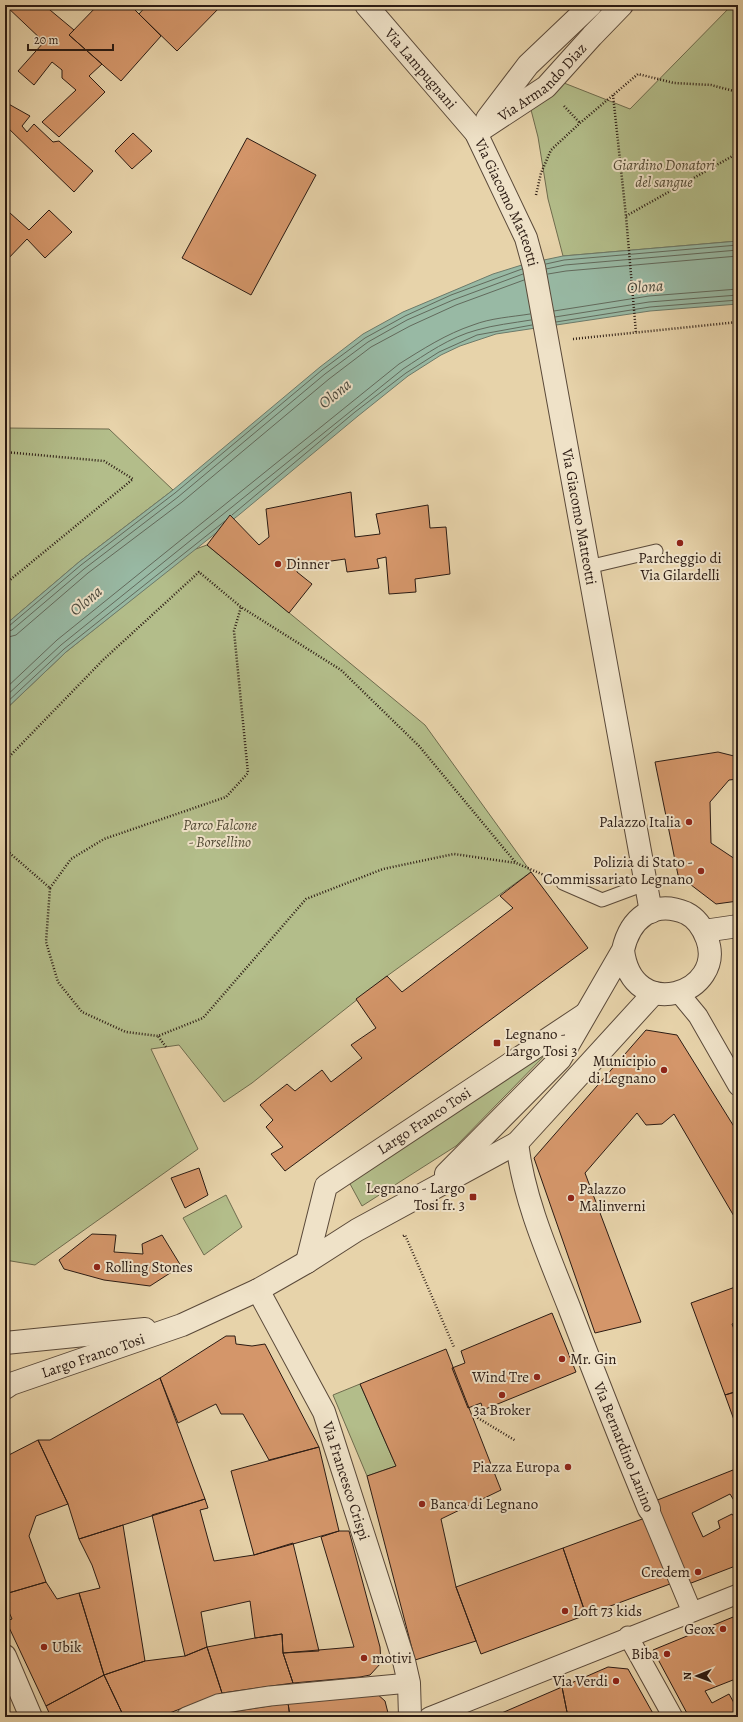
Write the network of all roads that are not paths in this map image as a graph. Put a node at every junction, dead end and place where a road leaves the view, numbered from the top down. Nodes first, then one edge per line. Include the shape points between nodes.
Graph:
1 (366, 5) edge
2 (591, 5) edge
3 (622, 5) edge
4 (476, 133) junction
5 (656, 551) dead end
6 (588, 567) junction
7 (563, 883) road end
8 (645, 884) junction
9 (651, 912) junction
10 (738, 926) edge
11 (704, 931) junction
12 (623, 950) junction
13 (654, 993) junction
14 (679, 993) junction
15 (587, 1013) junction
16 (738, 1086) edge
17 (517, 1143) junction
18 (430, 1190) junction
19 (307, 1262) junction
20 (258, 1290) junction
21 (182, 1325) junction
22 (5, 1343) edge
23 (5, 1388) edge
24 (649, 1509) joint
25 (738, 1594) edge
26 (692, 1612) junction
27 (628, 1636) junction
28 (5, 1656) edge
29 (409, 1683) junction
30 (31, 1717) edge
31 (186, 1717) edge
32 (410, 1717) edge
33 (429, 1717) edge
34 (673, 1717) edge

1 - 4 street, Via Lampugnani
2 - 4 street, Via Armando Diaz via 528,65
3 - 4 street, Via Armando Diaz via 546,87
4 - 6 street, Via Giacomo Matteotti via 526,238 534,267
5 - 6 lane
6 - 8 street, Via Giacomo Matteotti
7 - 8 lane via 602,900
8 - 9 street, Via Giacomo Matteotti
9 - 11 street, Largo Franco Tosi via 663,909 687,914
9 - 12 street, Largo Franco Tosi via 633,924 626,936
10 - 11 street
11 - 14 street via 709,956 706,968 700,979
12 - 13 street via 625,964 631,977 641,987
12 - 15 street, Largo Franco Tosi
13 - 14 street
13 - 17 street, Largo Franco Tosi
14 - 16 street via 698,1016
15 - 18 street, Largo Franco Tosi via 560,1059
15 - 19 street, Largo Franco Tosi via 326,1186
17 - 18 street, Largo Franco Tosi
17 - 24 street, Via Bernardino Lanino via 520,1171 536,1221
18 - 19 street, Largo Franco Tosi via 357,1230
19 - 20 street, Largo Franco Tosi
20 - 21 street, Largo Franco Tosi
20 - 29 street, Via Francesco Crispi via 324,1412
21 - 22 street, Largo Franco Tosi
21 - 23 street, Largo Franco Tosi
24 - 26 street, Via Bernardino Lanino
25 - 26 street
26 - 27 street
27 - 33 street
27 - 34 street
28 - 30 street
29 - 31 street via 270,1696 218,1704
29 - 32 street, Via Francesco Crispi

